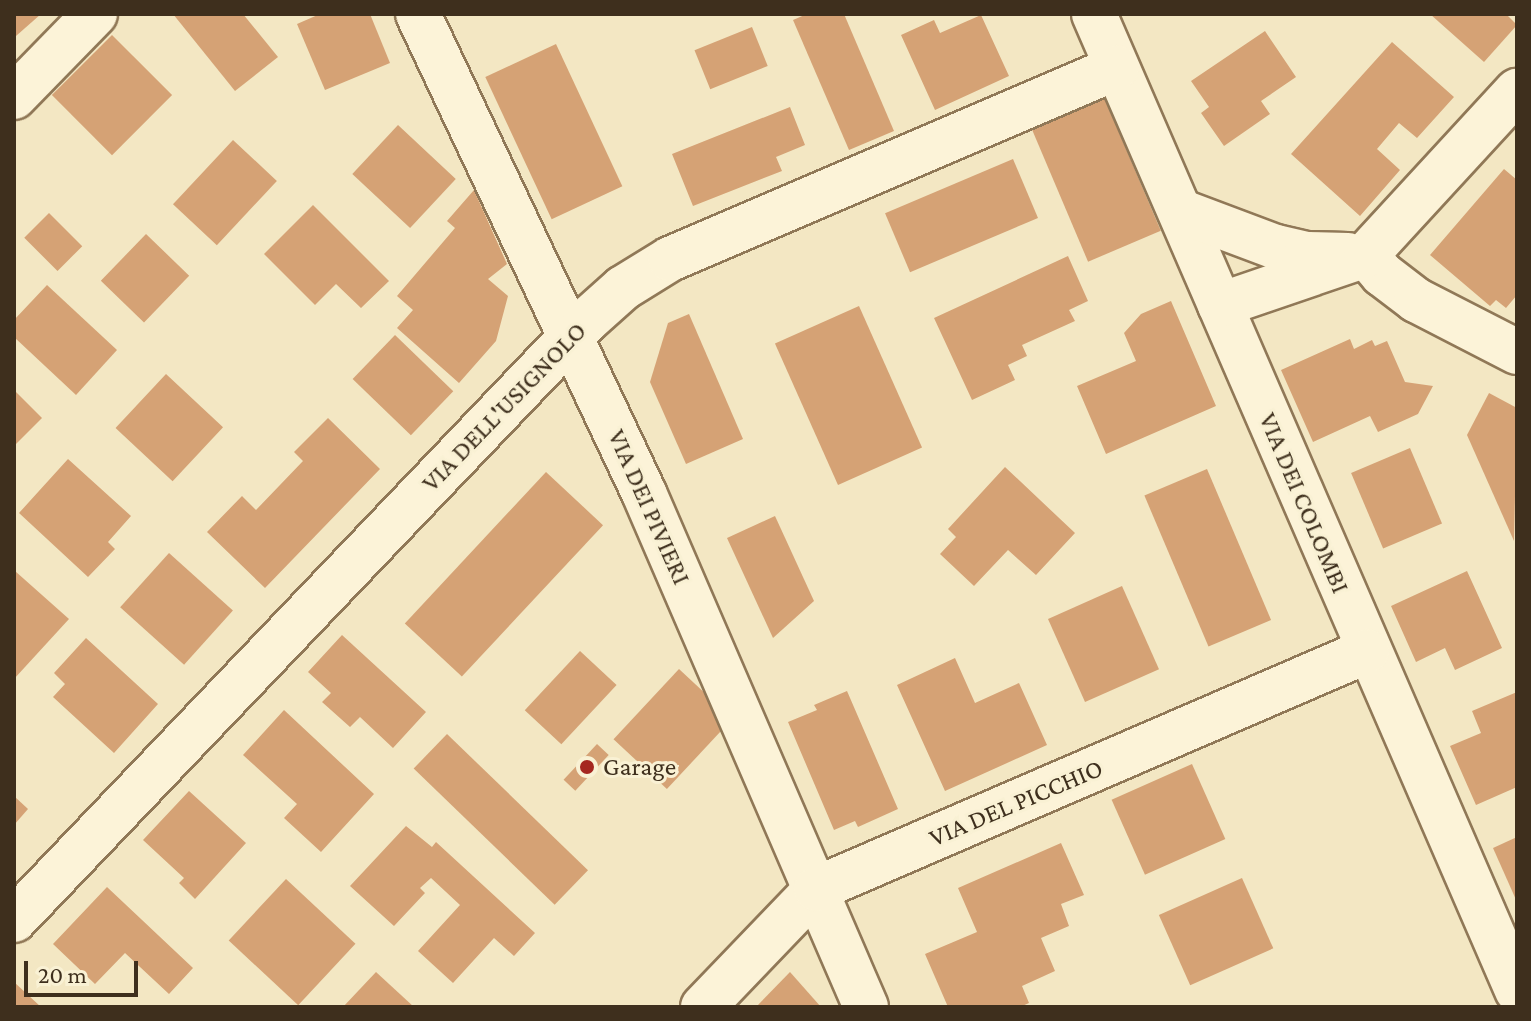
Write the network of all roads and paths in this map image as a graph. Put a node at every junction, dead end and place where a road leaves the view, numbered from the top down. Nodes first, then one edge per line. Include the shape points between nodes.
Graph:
1 (95, 14) edge
2 (418, 14) edge
3 (1094, 14) edge
4 (1117, 67) junction
5 (1517, 91) edge
6 (14, 97) edge
7 (1180, 211) junction
8 (1366, 255) junction
9 (1220, 305) junction
10 (570, 337) junction
11 (1517, 352) edge
12 (1367, 651) junction
13 (816, 889) junction
14 (14, 920) edge
15 (1517, 990) edge
16 (703, 1007) edge
17 (866, 1007) edge

1 - 6 street
2 - 10 street, VIA DEI PIVIERI
3 - 4 street, VIA DEI COLOMBI
4 - 7 street, VIA DEI COLOMBI
4 - 10 street, VIA DELL'USIGNOLO via 670,259 623,288
5 - 8 street
7 - 8 street via 1306,254
7 - 9 street, VIA DEI COLOMBI
8 - 9 street
8 - 11 street via 1416,300
9 - 12 street, VIA DEI COLOMBI
10 - 13 street, VIA DEI PIVIERI via 644,493
10 - 14 street, VIA DELL'USIGNOLO
12 - 13 street, VIA DEL PICCHIO
12 - 15 street, VIA DEI COLOMBI
13 - 16 street, VIA DEL PICCHIO
13 - 17 street, VIA DEI PIVIERI

